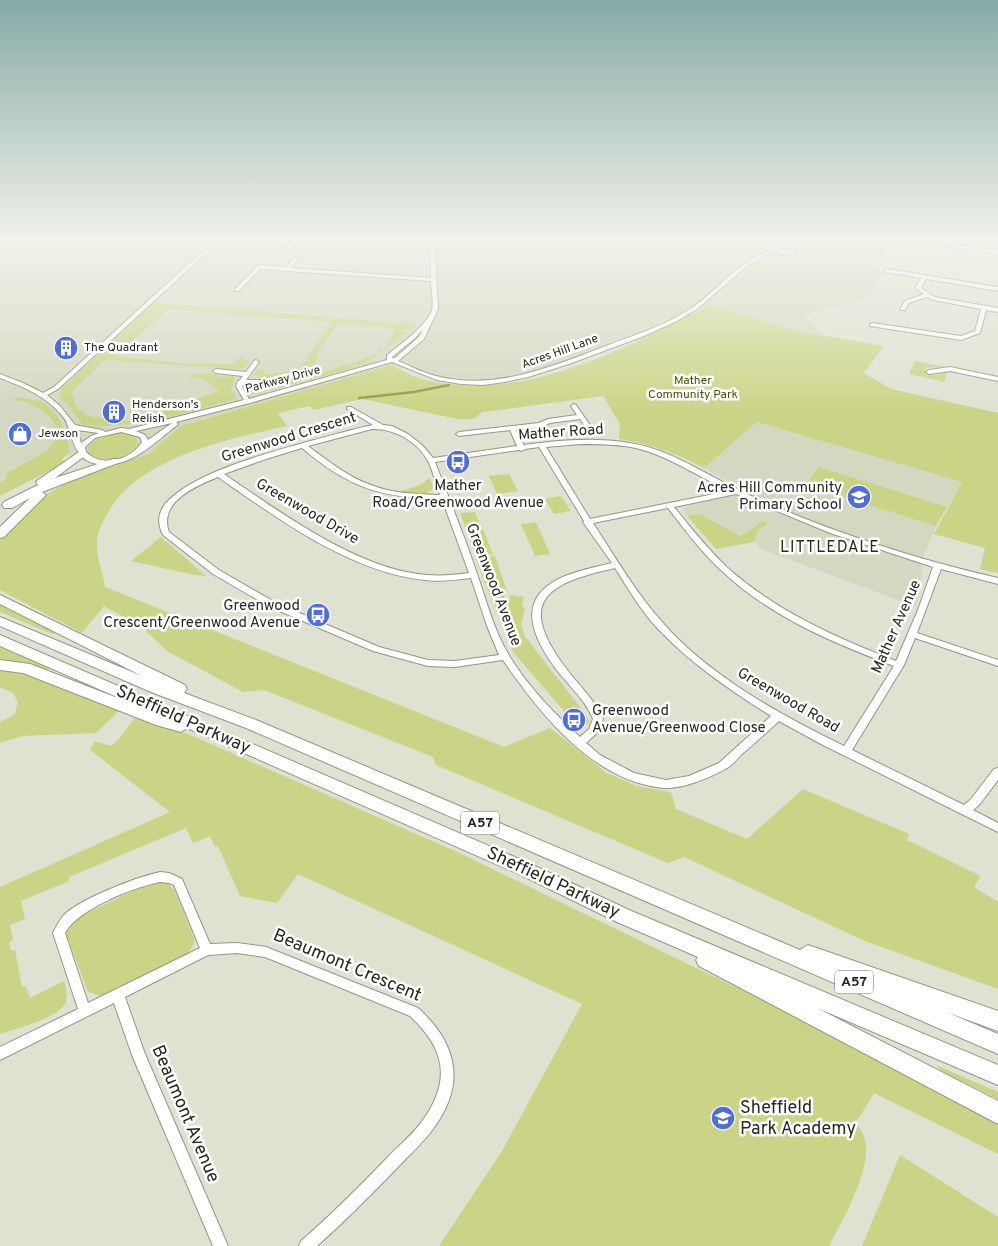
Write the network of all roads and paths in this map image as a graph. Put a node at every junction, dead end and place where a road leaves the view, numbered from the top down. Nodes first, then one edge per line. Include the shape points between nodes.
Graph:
1 (156, 296) edge
2 (435, 296) edge
3 (710, 296) edge
4 (924, 296) edge
5 (930, 296) edge
6 (984, 308) junction
7 (903, 309) dead end
8 (998, 310) edge
9 (872, 325) dead end
10 (389, 359) junction
11 (256, 362) dead end
12 (216, 371) dead end
13 (930, 372) dead end
14 (247, 374) junction
15 (0, 376) edge
16 (998, 379) edge
17 (240, 382) junction
18 (264, 382) dead end
19 (43, 395) junction
20 (248, 402) junction
21 (574, 406) dead end
22 (350, 408) dead end
23 (581, 417) junction
24 (181, 420) junction
25 (380, 426) junction
26 (73, 427) junction
27 (512, 428) junction
28 (589, 428) dead end
29 (109, 431) junction
30 (130, 431) junction
31 (462, 444) dead end
32 (305, 446) junction
33 (542, 446) junction
34 (143, 447) junction
35 (522, 449) junction
36 (82, 452) junction
37 (431, 460) junction
38 (117, 461) junction
39 (64, 473) junction
40 (219, 474) junction
41 (736, 492) junction
42 (443, 497) junction
43 (3, 505) edge
44 (670, 506) junction
45 (587, 522) junction
46 (0, 534) edge
47 (616, 565) junction
48 (938, 565) junction
49 (473, 575) junction
50 (998, 581) edge
51 (0, 599) edge
52 (0, 621) edge
53 (912, 634) junction
54 (0, 640) edge
55 (505, 657) junction
56 (998, 663) edge
57 (0, 665) edge
58 (899, 665) junction
59 (778, 716) junction
60 (250, 724) junction
61 (216, 734) junction
62 (580, 743) junction
63 (846, 751) junction
64 (998, 772) edge
65 (965, 810) junction
66 (998, 828) edge
67 (623, 916) junction
68 (710, 921) junction
69 (207, 950) junction
70 (118, 995) junction
71 (85, 1012) junction
72 (998, 1021) edge
73 (998, 1044) edge
74 (0, 1054) edge
75 (998, 1075) edge
76 (998, 1112) edge
77 (216, 1244) edge
78 (306, 1246) edge

1 - 19 street via 56,388
2 - 10 street, Parkway Drive via 422,338 397,359
3 - 10 street, Acres Hill Lane via 677,318 632,338 524,378 500,382 458,382 439,379
4 - 7 street via 907,302
5 - 6 street
6 - 8 street
6 - 9 street via 978,332 967,337 946,337
10 - 20 street, Parkway Drive via 357,372
11 - 14 street
12 - 14 street
13 - 16 street via 950,369
14 - 17 street
15 - 19 street
17 - 18 street
17 - 20 street via 240,389
19 - 26 street via 56,405
20 - 24 street, Parkway Drive
21 - 23 street
22 - 25 street, Greenwood Avenue
23 - 27 street
23 - 28 street
24 - 30 street, Parkway Drive
24 - 34 street, Parkway Drive
25 - 32 street, Greenwood Crescent
25 - 37 street, Greenwood Avenue via 396,430
26 - 29 street, Parkway Drive
26 - 36 street via 76,444
27 - 31 street via 458,432
27 - 35 street
29 - 30 street, Parkway Drive
29 - 36 street via 86,442
30 - 34 street via 142,436
32 - 40 street, Greenwood Crescent
32 - 42 street via 364,487 402,496
33 - 35 street, Mather Road
33 - 41 street, Mather Road via 581,442 632,446 675,460
33 - 45 street, Greenwood Road
34 - 38 street
35 - 37 street, Mather Road
36 - 38 street via 85,457 96,461
36 - 39 highway
37 - 42 street, Greenwood Avenue
38 - 39 highway
39 - 43 highway
39 - 46 highway
40 - 49 street, Greenwood Drive via 312,534 362,559 422,578
40 - 55 street, Greenwood Crescent via 194,485 168,504 162,526 166,533 216,572 291,613 344,637 406,659 455,664
41 - 44 street
41 - 48 street, Mather Road via 823,528
42 - 49 street, Greenwood Avenue
44 - 45 street
44 - 58 street via 707,552 738,581 776,609 818,632
45 - 47 street, Greenwood Road
47 - 59 street, Greenwood Road via 666,632 729,686
47 - 62 street via 572,576 555,584 540,598 535,617 541,638 593,706 598,719 593,731
48 - 50 street, Mather Road
48 - 53 street, Mather Avenue
49 - 55 street, Greenwood Avenue
51 - 60 highway
52 - 60 highway, Sheffield Parkway / A57 via 156,688
53 - 56 street
53 - 58 street, Mather Avenue
54 - 61 highway, Sheffield Parkway / A57
55 - 62 street, Greenwood Avenue via 529,691
57 - 61 highway via 25,668 161,722
58 - 63 street, Mather Avenue
59 - 62 street, Greenwood Avenue via 723,766 690,780 666,784 631,776 596,758
59 - 63 street, Greenwood Road
60 - 68 highway, Sheffield Parkway / A57
61 - 67 highway, Sheffield Parkway / A57 via 527,870
63 - 65 street, Greenwood Road
64 - 65 street
65 - 66 street, Greenwood Road
67 - 75 highway, Sheffield Parkway / A57
67 - 76 highway
68 - 72 highway via 917,990
68 - 73 highway, Sheffield Parkway / A57
69 - 70 street, Beaumont Crescent
69 - 71 street via 178,882 171,878 146,880 84,908 70,916 59,933
69 - 78 street, Beaumont Crescent via 249,948 266,952 414,1012 430,1024 441,1040 447,1060 446,1083 441,1103 429,1123 354,1203
70 - 71 street, Beaumont Crescent
70 - 77 street, Beaumont Avenue
71 - 74 street, Beaumont Crescent

